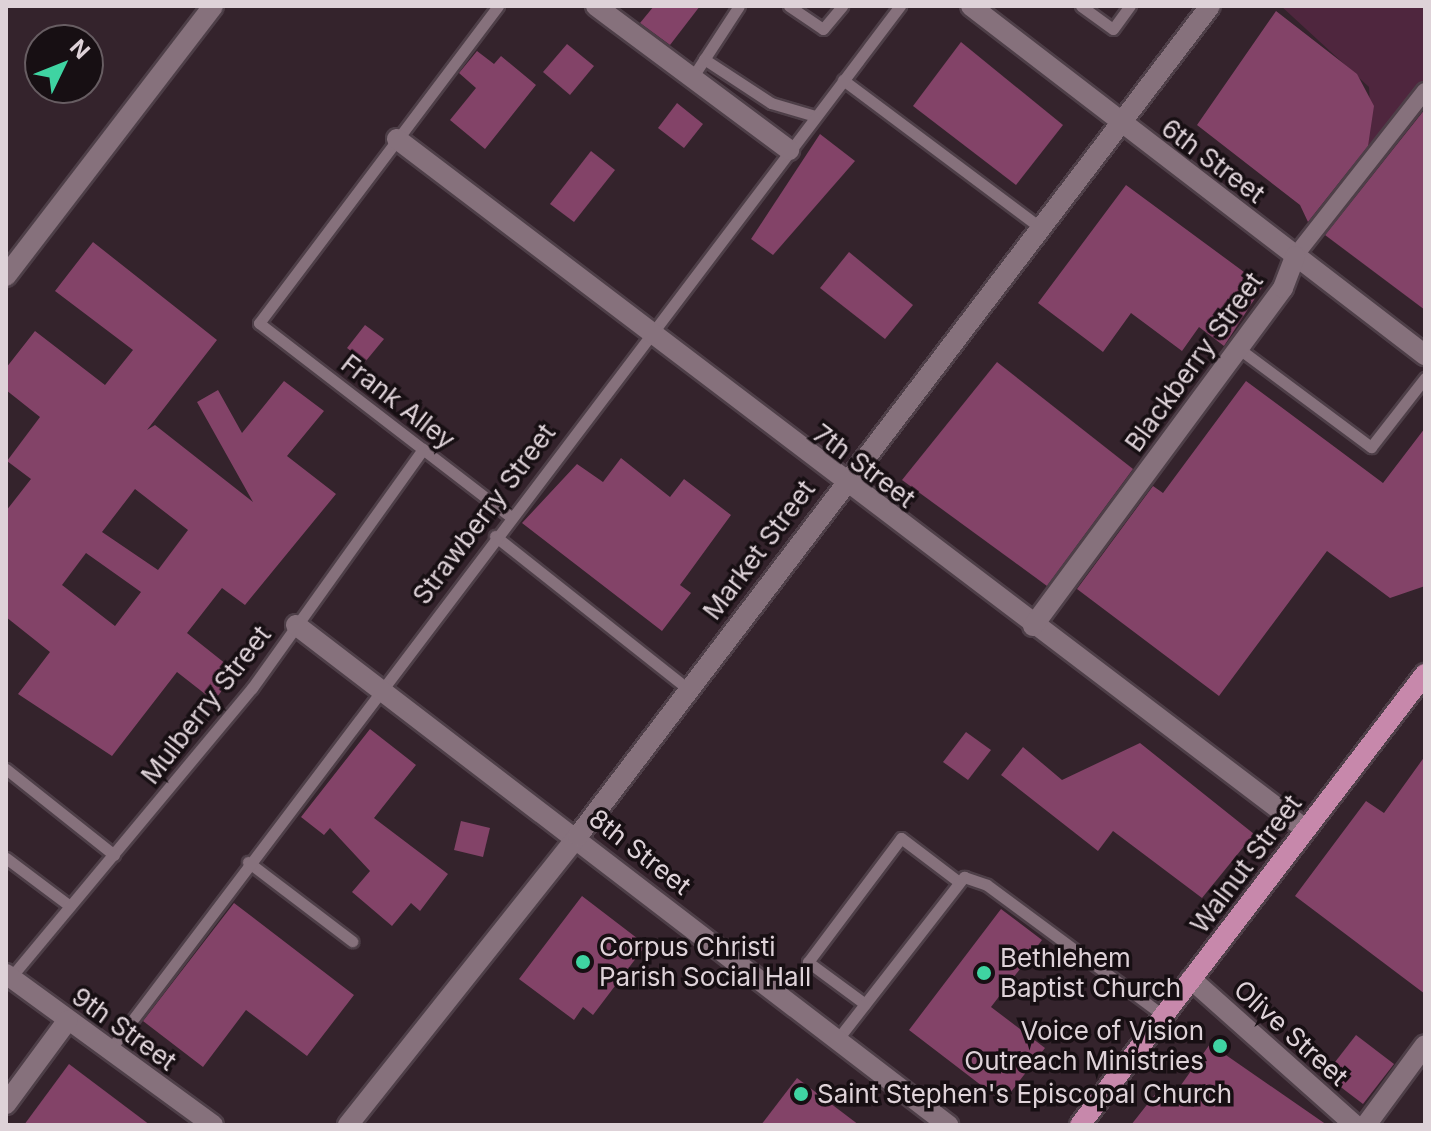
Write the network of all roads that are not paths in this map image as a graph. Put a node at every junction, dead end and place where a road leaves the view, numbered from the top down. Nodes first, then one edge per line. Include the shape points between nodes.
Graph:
1 (213, 6) edge
2 (498, 6) edge
3 (596, 6) edge
4 (739, 6) edge
5 (789, 6) edge
6 (842, 6) edge
7 (900, 6) edge
8 (971, 6) edge
9 (1081, 6) edge
10 (1130, 6) edge
11 (1210, 6) edge
12 (704, 59) junction
13 (692, 78) junction
14 (843, 80) junction
15 (1425, 91) edge
16 (815, 116) junction
17 (1122, 124) junction
18 (397, 139) junction
19 (789, 150) junction
20 (1041, 228) junction
21 (1295, 256) junction
22 (6, 276) edge
23 (648, 334) junction
24 (1238, 348) junction
25 (1425, 355) edge
26 (1425, 378) edge
27 (423, 449) junction
28 (842, 483) junction
29 (510, 516) junction
30 (495, 536) junction
31 (296, 625) junction
32 (1033, 626) junction
33 (1425, 674) edge
34 (688, 689) junction
35 (379, 690) junction
36 (6, 769) edge
37 (1305, 829) junction
38 (578, 836) junction
39 (114, 855) junction
40 (6, 858) edge
41 (248, 862) junction
42 (959, 882) junction
43 (70, 906) junction
44 (352, 941) dead end
45 (8, 976) edge
46 (1191, 979) junction
47 (865, 1004) junction
48 (1164, 1016) junction
49 (68, 1020) junction
50 (837, 1040) junction
51 (1425, 1045) edge
52 (109, 1051) junction
53 (6, 1104) edge
54 (213, 1125) edge
55 (348, 1125) edge
56 (948, 1125) edge
57 (1080, 1125) edge
58 (1355, 1125) edge
59 (1366, 1125) edge

1 - 22 street
2 - 18 lane
3 - 13 street
4 - 12 lane
5 - 6 lane via 823,29
7 - 14 lane, Strawberry Street
8 - 17 street, 6th Street
9 - 10 lane via 1113,29
11 - 17 street, Market Street
12 - 13 lane
12 - 16 lane via 771,103
13 - 19 street
14 - 16 lane, Strawberry Street
14 - 20 lane
15 - 21 street, Blackberry Street
16 - 19 lane, Strawberry Street
17 - 20 street, Market Street
17 - 21 street, 6th Street
18 - 23 street, 7th Street
18 - 27 lane, Frank Alley via 259,323
19 - 23 lane, Strawberry Street
20 - 28 street, Market Street
21 - 24 street, Blackberry Street via 1283,288
21 - 25 street, 6th Street
23 - 28 street, 7th Street
23 - 29 lane, Strawberry Street
24 - 26 lane via 1371,447
24 - 32 street, Blackberry Street
27 - 29 lane, Frank Alley
27 - 31 lane, Mulberry Street
28 - 32 street, 7th Street
28 - 34 street, Market Street
29 - 30 lane, Strawberry Street
30 - 34 lane
30 - 35 lane, Strawberry Street
31 - 35 street, 8th Street
31 - 39 lane, Mulberry Street
32 - 37 street, 7th Street
33 - 37 main road, Walnut Street
34 - 38 street, Market Street
35 - 38 street, 8th Street
35 - 41 lane, Strawberry Street
36 - 39 lane
37 - 46 main road, Walnut Street
38 - 50 street, 8th Street
38 - 55 street, Market Street
39 - 43 lane, Mulberry Street
40 - 43 lane
41 - 44 lane
41 - 52 lane, Strawberry Street
42 - 47 lane
42 - 47 lane via 901,838 808,962
42 - 48 lane via 964,877 987,885
43 - 45 lane, Mulberry Street
45 - 49 street, 9th Street
46 - 48 main road, Walnut Street
46 - 58 street, Olive Street
47 - 50 lane
48 - 57 main road, Walnut Street
49 - 52 street, 9th Street
49 - 53 street
50 - 56 street, 8th Street
51 - 59 street
52 - 54 street, 9th Street

